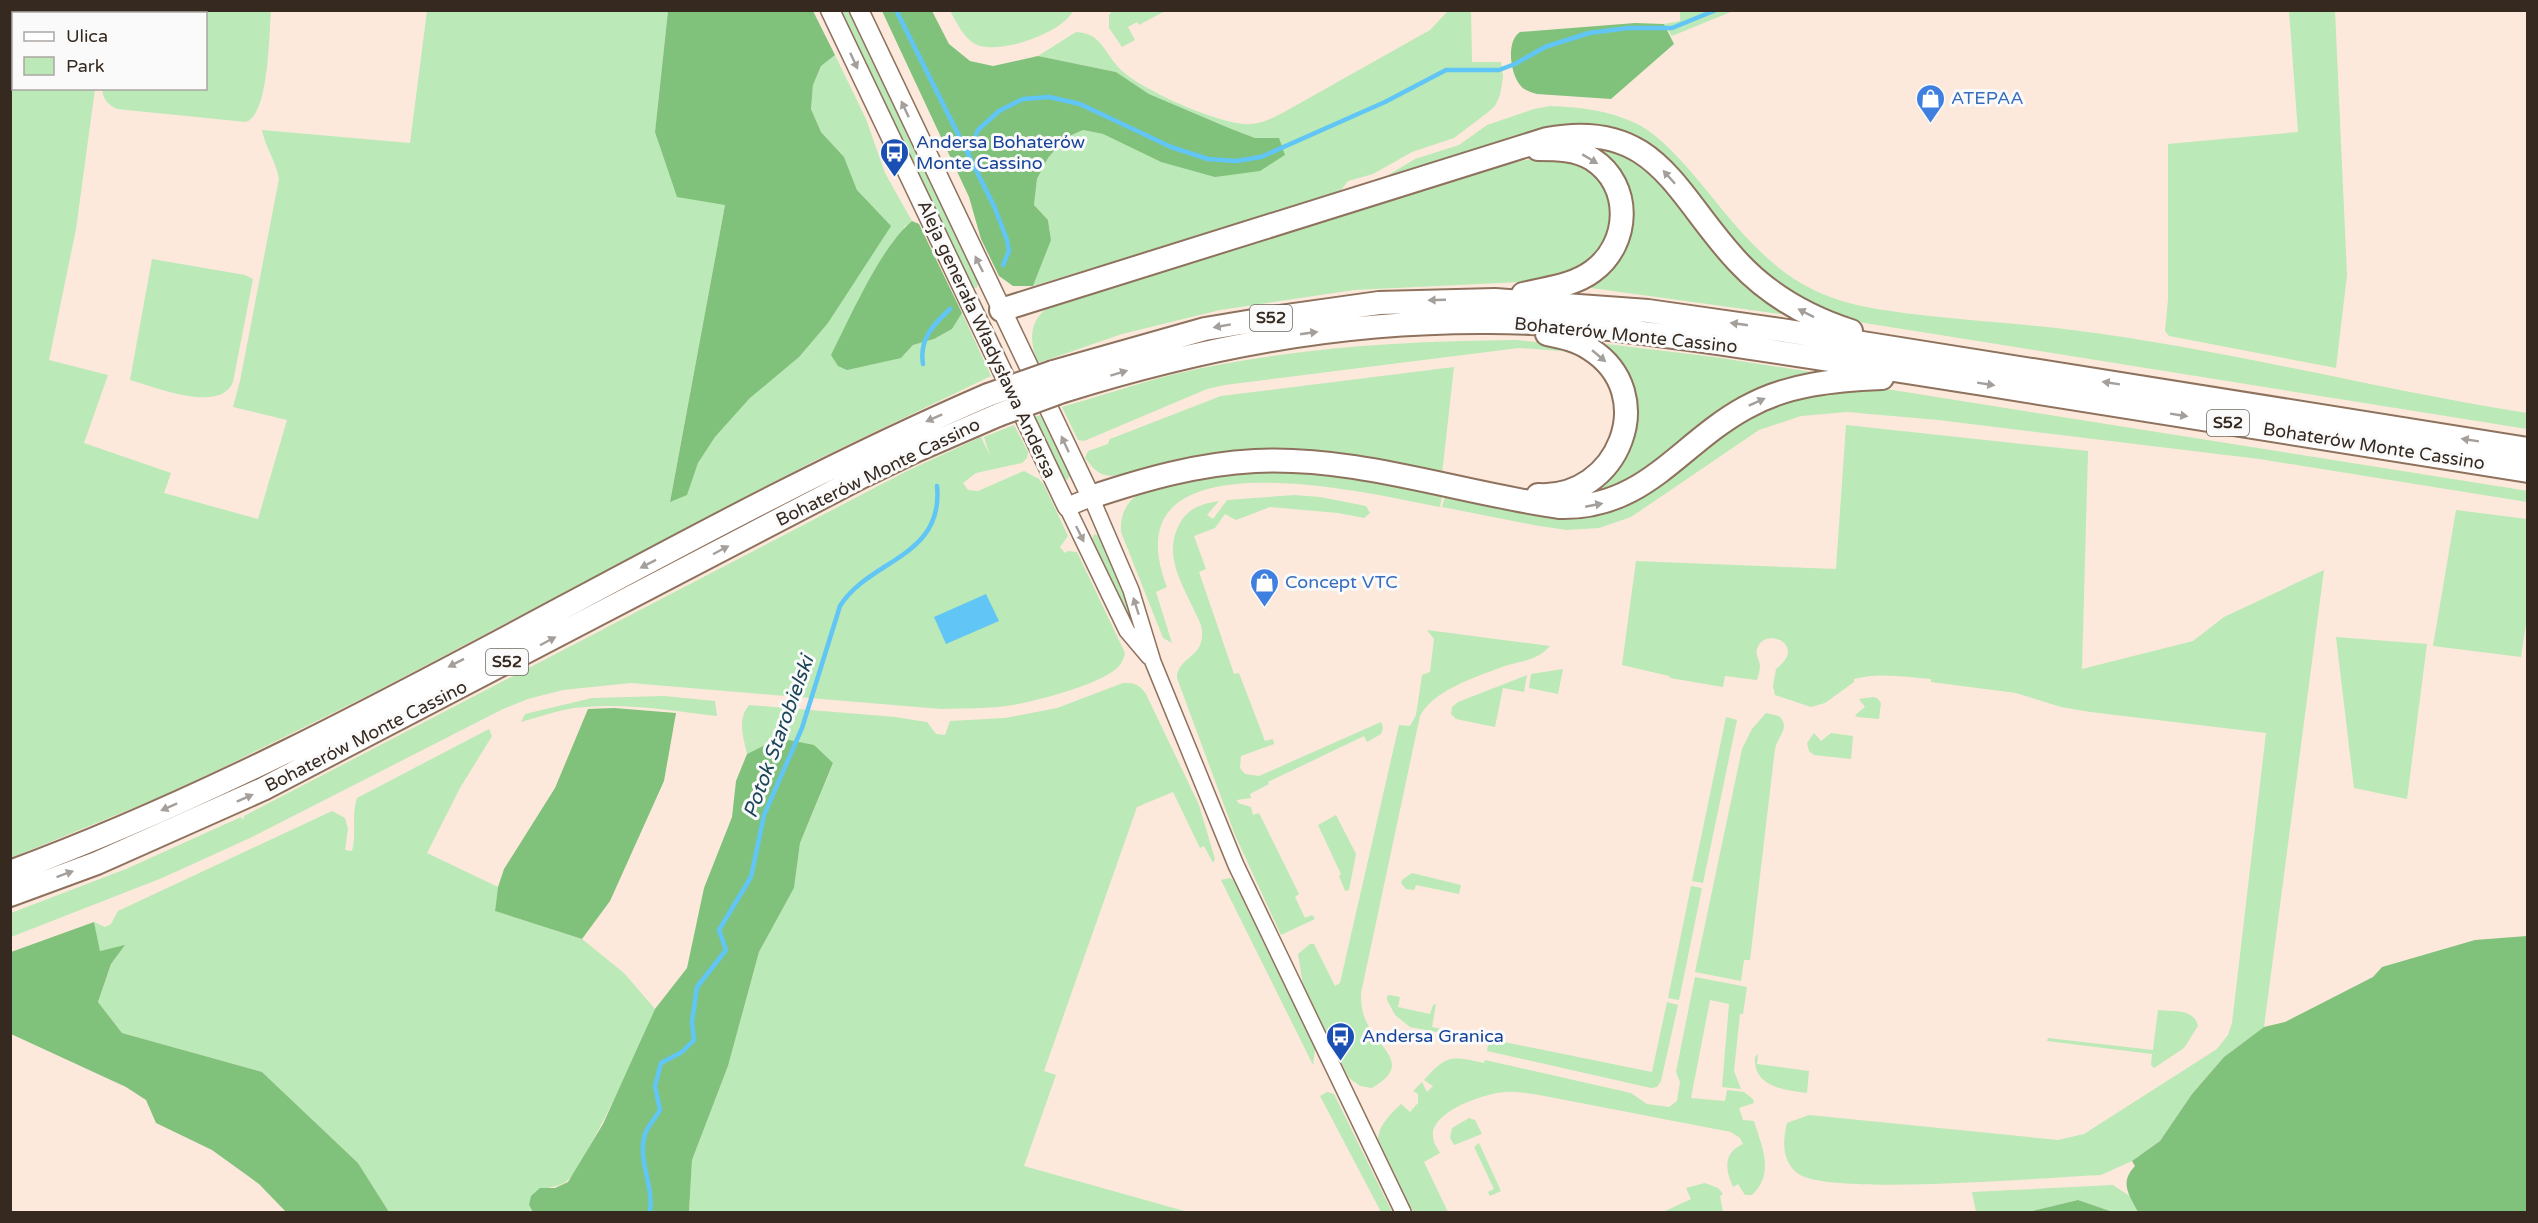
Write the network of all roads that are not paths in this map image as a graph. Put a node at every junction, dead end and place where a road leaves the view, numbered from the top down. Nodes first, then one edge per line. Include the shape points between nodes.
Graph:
1 (830, 10) edge
2 (859, 10) edge
3 (1492, 156) junction
4 (1495, 300) junction
5 (1001, 310) junction
6 (978, 320) junction
7 (1484, 321) junction
8 (1921, 352) junction
9 (1929, 375) junction
10 (1058, 381) junction
11 (993, 405) junction
12 (2528, 449) edge
13 (2528, 471) edge
14 (1474, 492) junction
15 (1091, 496) junction
16 (1067, 507) junction
17 (1153, 662) junction
18 (10, 872) edge
19 (10, 895) edge
20 (1403, 1212) edge

1 -> 6 main road, Aleja generała Władysława Andersa
5 -> 2 main road, Aleja generała Władysława Andersa
3 -> 4 highway via 1538,149 1580,153 1611,177 1623,209 1616,243 1592,272 1562,285
3 - 5 highway
8 -> 3 highway via 1834,325 1772,292 1738,262 1664,170 1625,142 1586,134 1567,135
8 -> 4 highway, Bohaterów Monte Cassino / S52 via 1648,311
4 -> 10 highway, Bohaterów Monte Cassino / S52 via 1380,303 1205,329
5 - 6 main road
15 -> 5 main road, Aleja generała Władysława Andersa
6 - 16 main road, Aleja generała Władysława Andersa
7 - 9 highway, Bohaterów Monte Cassino / S52 via 1644,333
10 -> 7 highway, Bohaterów Monte Cassino / S52 via 1266,339 1373,326
7 -> 14 highway via 1563,337 1591,349 1619,379 1625,393 1626,416 1616,452 1600,472 1578,487 1546,496
12 -> 8 highway, Bohaterów Monte Cassino / S52
9 -> 13 highway, Bohaterów Monte Cassino / S52
14 -> 9 highway via 1560,507 1607,502 1641,485 1726,420 1761,400 1808,385 1840,380
10 - 11 highway, Bohaterów Monte Cassino / S52, bridge
11 -> 18 highway, Bohaterów Monte Cassino / S52 via 852,457 255,768 88,844
19 -> 11 highway, Bohaterów Monte Cassino / S52 via 97,863 263,789 925,446
14 - 15 highway via 1342,466 1256,461 1175,472
15 - 16 main road
17 -> 15 street, Aleja generała Władysława Andersa via 1131,590
16 -> 17 street, Aleja generała Władysława Andersa via 1127,631
17 - 20 street, Aleja generała Władysława Andersa via 1236,865

